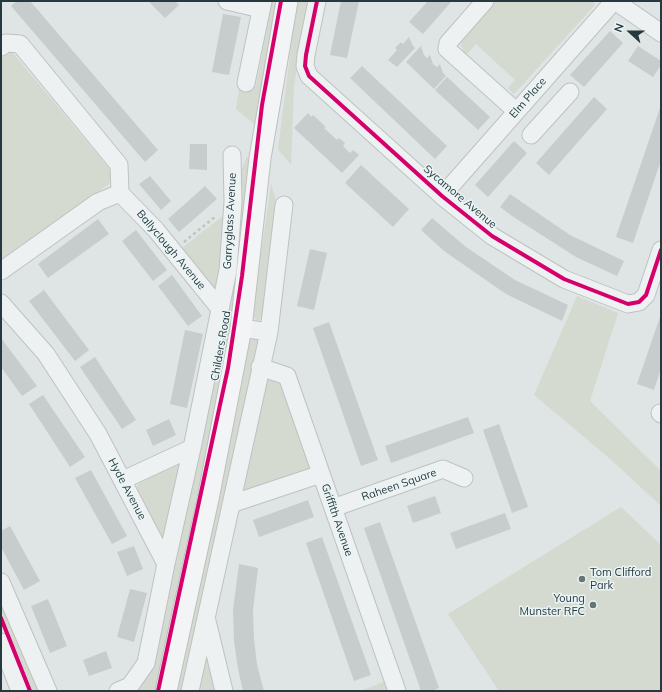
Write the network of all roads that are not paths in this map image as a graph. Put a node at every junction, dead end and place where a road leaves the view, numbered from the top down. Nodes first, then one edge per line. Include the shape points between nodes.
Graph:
1 (227, 1) edge
2 (287, 1) edge
3 (317, 1) edge
4 (485, 1) edge
5 (614, 1) edge
6 (262, 5) edge
7 (661, 33) edge
8 (1, 47) edge
9 (246, 83) dead end
10 (570, 92) dead end
11 (531, 94) junction
12 (516, 111) junction
13 (552, 112) junction
14 (531, 135) dead end
15 (232, 155) dead end
16 (120, 193) junction
17 (442, 196) junction
18 (284, 205) dead end
19 (661, 250) edge
20 (658, 267) edge
21 (1, 271) edge
22 (1, 303) edge
23 (220, 309) junction
24 (242, 328) junction
25 (269, 332) junction
26 (260, 367) junction
27 (192, 448) junction
28 (321, 474) junction
29 (464, 478) dead end
30 (123, 480) junction
31 (231, 504) junction
32 (333, 508) junction
33 (166, 564) junction
34 (2, 586) edge
35 (206, 617) junction
36 (1, 642) edge
37 (20, 691) edge
38 (48, 691) edge
39 (118, 691) edge
40 (166, 691) edge
41 (190, 691) edge
42 (224, 691) edge
43 (397, 691) edge

1 - 6 street
2 - 24 main road, Childers Road via 260,158
3 - 17 street, Sycamore Avenue via 306,55 305,66 309,76
4 - 12 street via 448,43 447,49
5 - 7 street
5 - 11 street, Elm Place
6 - 9 street
8 - 16 street via 6,43 20,44 119,165
10 - 13 street
11 - 12 street, Elm Place
11 - 13 street
12 - 17 street, Elm Place
13 - 14 street
15 - 23 street, Garryglass Avenue via 233,202 228,270
16 - 21 street via 98,202
16 - 23 street, Ballyclough Avenue via 156,230
17 - 20 street, Sycamore Avenue via 492,236 540,266 621,303 633,304 643,300
18 - 25 street
19 - 20 street, Sycamore Avenue
22 - 30 street, Hyde Avenue via 46,354 98,434
23 - 27 street, Garryglass Avenue
24 - 25 street
24 - 40 main road, Childers Road
25 - 26 street
26 - 28 street, Griffith Avenue via 287,376
26 - 31 street
27 - 30 street
27 - 33 street, Garryglass Avenue
28 - 31 street
28 - 32 street, Griffith Avenue
29 - 32 street, Raheen Square via 443,470
30 - 33 street, Hyde Avenue
31 - 35 street
32 - 43 street, Griffith Avenue
33 - 39 street via 146,663 130,686
34 - 38 street
35 - 41 street
35 - 42 street
36 - 37 street

